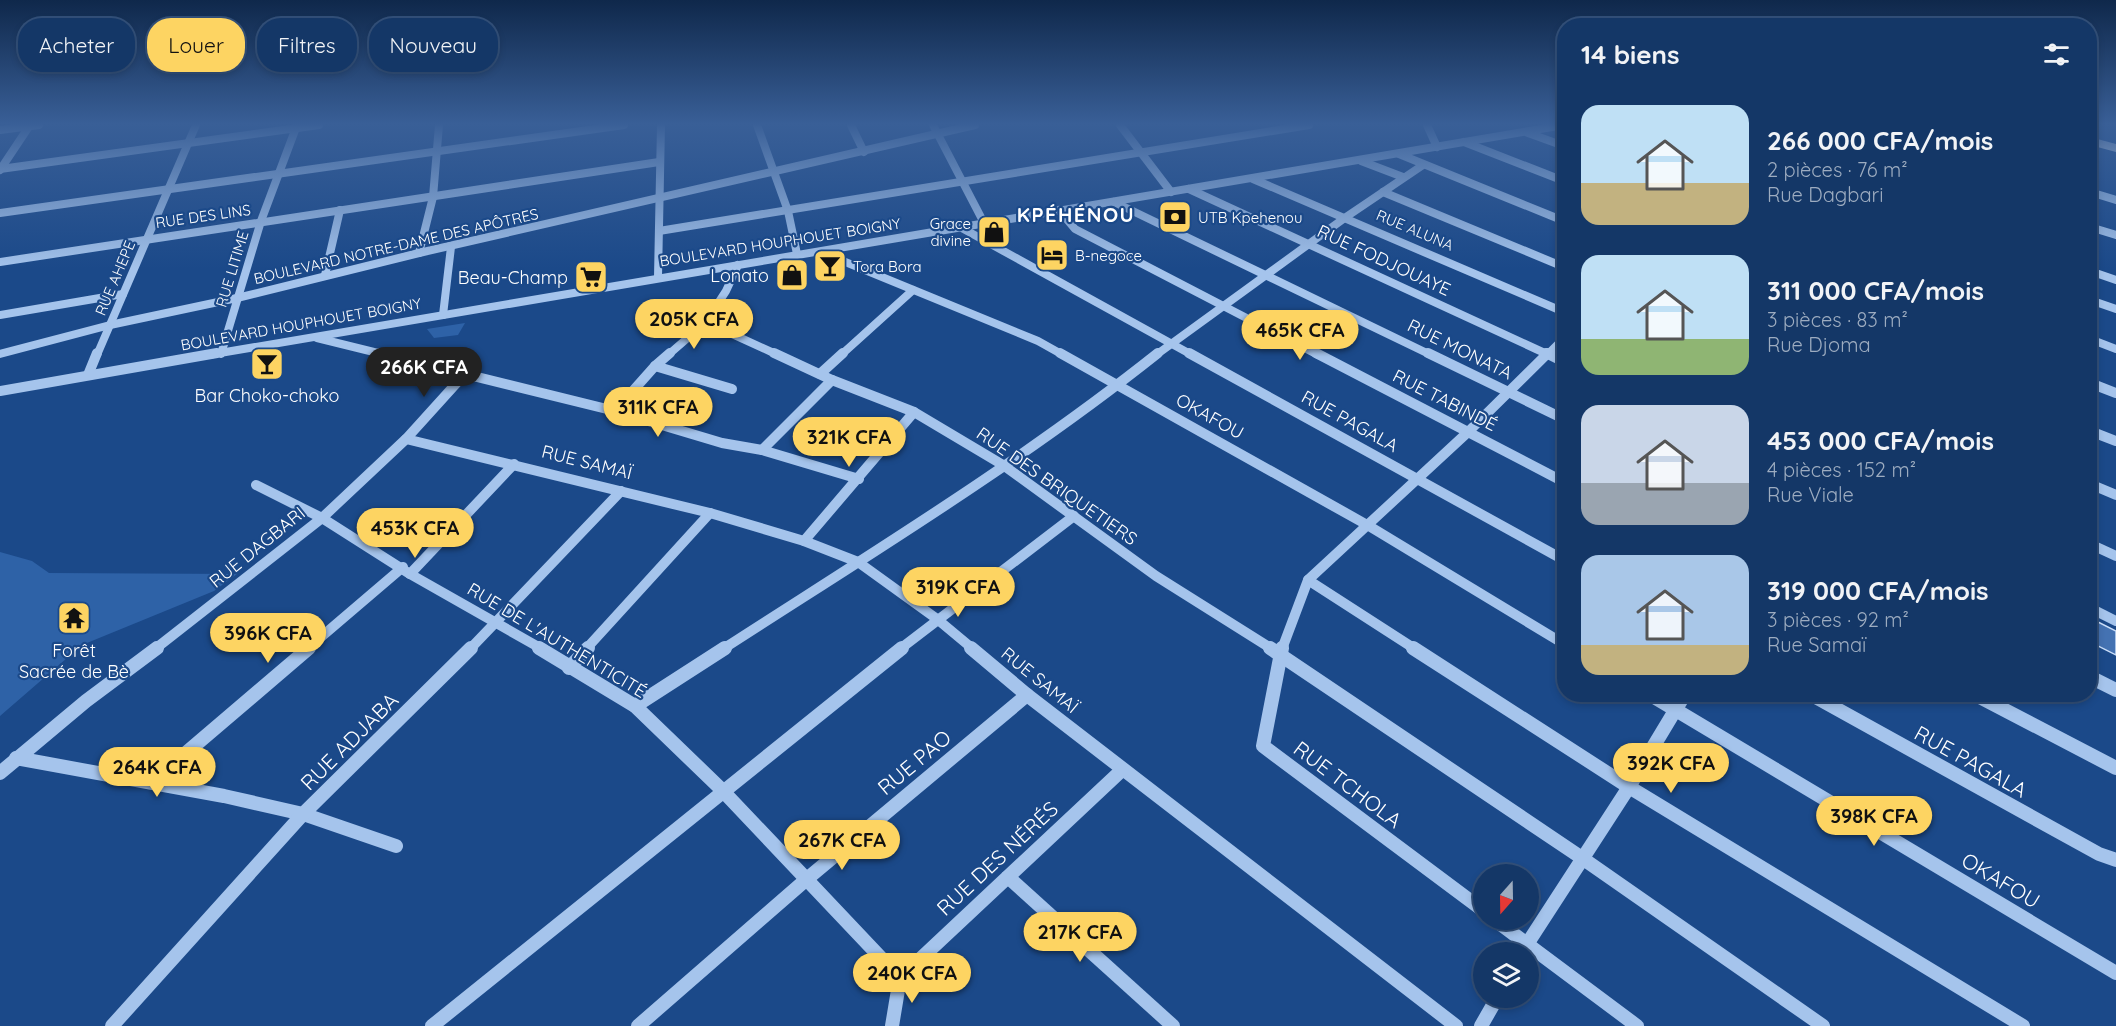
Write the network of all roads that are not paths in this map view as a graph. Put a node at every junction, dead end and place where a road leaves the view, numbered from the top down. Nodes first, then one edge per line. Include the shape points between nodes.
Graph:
1 (775, 172) edge
2 (176, 173) edge
3 (287, 173) edge
4 (436, 173) edge
5 (589, 173) edge
6 (659, 173) edge
7 (771, 173) edge
8 (957, 173) edge
9 (1019, 173) edge
10 (1157, 173) edge
11 (1282, 173) edge
12 (1392, 173) edge
13 (1410, 173) edge
14 (1443, 173) edge
15 (278, 174) junction
16 (1403, 177) junction
17 (1252, 178) junction
18 (962, 182) junction
19 (170, 188) junction
20 (1188, 189) junction
21 (1171, 192) junction
22 (1383, 192) junction
23 (2097, 194) edge
24 (433, 197) junction
25 (660, 198) junction
26 (2116, 200) edge
27 (1114, 201) junction
28 (340, 210) junction
29 (1059, 210) junction
30 (789, 211) junction
31 (0, 213) edge
32 (1346, 217) junction
33 (1557, 218) edge
34 (261, 222) junction
35 (984, 223) junction
36 (960, 227) junction
37 (2097, 229) edge
38 (659, 231) junction
39 (2116, 235) edge
40 (147, 237) junction
41 (1308, 244) junction
42 (451, 247) junction
43 (820, 252) junction
44 (419, 253) junction
45 (797, 254) junction
46 (0, 262) edge
47 (1557, 264) edge
48 (738, 265) junction
49 (2097, 273) edge
50 (1267, 274) junction
51 (325, 275) junction
52 (658, 277) junction
53 (2116, 279) edge
54 (913, 290) junction
55 (123, 294) junction
56 (237, 298) junction
57 (2097, 302) edge
58 (1222, 306) junction
59 (1557, 309) edge
60 (2116, 309) edge
61 (0, 315) edge
62 (443, 315) junction
63 (706, 322) junction
64 (110, 326) junction
65 (311, 337) junction
66 (2097, 342) edge
67 (1171, 343) junction
68 (1557, 345) edge
69 (2116, 349) edge
70 (0, 354) edge
71 (221, 354) junction
72 (1547, 354) junction
73 (1557, 359) edge
74 (655, 366) junction
75 (820, 374) junction
76 (88, 375) junction
77 (463, 376) junction
78 (832, 380) junction
79 (1118, 385) junction
80 (2097, 386) edge
81 (732, 389) dead end
82 (0, 391) edge
83 (1510, 392) junction
84 (2116, 393) edge
85 (615, 411) junction
86 (914, 412) junction
87 (1557, 416) edge
88 (1468, 432) junction
89 (2097, 434) edge
90 (406, 439) junction
91 (2116, 441) edge
92 (762, 450) junction
93 (513, 464) junction
94 (1003, 465) junction
95 (1557, 478) edge
96 (859, 479) junction
97 (1418, 479) junction
98 (256, 485) dead end
99 (2097, 487) edge
100 (621, 491) junction
101 (2116, 495) edge
102 (711, 513) junction
103 (1074, 516) junction
104 (322, 518) junction
105 (1369, 526) junction
106 (804, 541) junction
107 (2097, 547) edge
108 (1557, 556) edge
109 (2116, 556) edge
110 (858, 562) junction
111 (407, 571) junction
112 (1308, 580) junction
113 (2097, 612) edge
114 (937, 619) junction
115 (2116, 621) edge
116 (497, 622) junction
117 (1557, 640) edge
118 (1280, 654) junction
119 (569, 668) junction
120 (2097, 680) edge
121 (2116, 690) edge
122 (1027, 695) junction
123 (1662, 702) edge
124 (1680, 702) edge
125 (1824, 702) edge
126 (1989, 702) edge
127 (634, 706) junction
128 (1674, 710) junction
129 (16, 758) junction
130 (2116, 768) edge
131 (1122, 770) junction
132 (0, 773) edge
133 (152, 782) junction
134 (1629, 787) junction
135 (721, 789) junction
136 (303, 814) junction
137 (396, 846) dead end
138 (1582, 858) junction
139 (2116, 860) edge
140 (1008, 877) junction
141 (808, 878) junction
142 (1473, 903) edge
143 (1505, 930) edge
144 (1518, 942) edge
145 (1528, 942) edge
146 (1539, 958) edge
147 (2116, 973) edge
148 (900, 978) junction
149 (1491, 1008) edge
150 (112, 1026) edge
151 (432, 1026) edge
152 (639, 1026) edge
153 (892, 1026) edge
154 (1173, 1026) edge
155 (1456, 1026) edge
156 (1481, 1026) edge
157 (1637, 1026) edge
158 (1823, 1026) edge
159 (2023, 1026) edge

1 - 30 street
2 - 19 street, RUE AHEPE
3 - 15 street
4 - 24 street
5 - 24 street, RUE DES LINS
6 - 25 street
7 - 25 street, BOULEVARD NOTRE-DAME DES APÔTRES
8 - 18 street
9 - 18 street
10 - 21 street
11 - 17 street, BOULEVARD HOUPHOUET BOIGNY
12 - 16 street
13 - 16 street
14 - 33 street
15 - 19 street
15 - 34 street, RUE LITIME
16 - 22 street
17 - 20 street, BOULEVARD HOUPHOUET BOIGNY
17 - 32 street, RUE ALUNA
18 - 30 street
18 - 35 street
19 - 31 street
19 - 40 street, RUE AHEPE
20 - 21 street, BOULEVARD HOUPHOUET BOIGNY
20 - 41 street, RUE FODJOUAYE
21 - 27 street, BOULEVARD HOUPHOUET BOIGNY
22 - 32 street
22 - 47 street
23 - 26 street
24 - 28 street, RUE DES LINS
24 - 44 street
25 - 38 street
25 - 42 street, BOULEVARD NOTRE-DAME DES APÔTRES
27 - 29 street, BOULEVARD HOUPHOUET BOIGNY
27 - 50 street, RUE MONATA
28 - 34 street, RUE DES LINS
28 - 51 street
29 - 35 street, BOULEVARD HOUPHOUET BOIGNY
29 - 58 street, RUE TABINDÉ via 1075,229
30 - 38 street
30 - 45 street
32 - 41 street
32 - 59 street, RUE ALUNA
34 - 40 street, RUE DES LINS
34 - 56 street, RUE LITIME
35 - 36 street, BOULEVARD HOUPHOUET BOIGNY
36 - 43 street, BOULEVARD HOUPHOUET BOIGNY
36 - 67 street, RUE PAGALA
37 - 39 street
38 - 52 street
40 - 46 street, RUE DES LINS
40 - 55 street, RUE AHEPE
41 - 50 street
41 - 72 street, RUE FODJOUAYE
42 - 44 street, BOULEVARD NOTRE-DAME DES APÔTRES
42 - 62 street
43 - 45 street, BOULEVARD HOUPHOUET BOIGNY
43 - 54 street, OKAFOU
44 - 51 street, BOULEVARD NOTRE-DAME DES APÔTRES
45 - 48 street, BOULEVARD HOUPHOUET BOIGNY
48 - 52 street, BOULEVARD HOUPHOUET BOIGNY
48 - 63 street
49 - 53 street
50 - 58 street
50 - 83 street, RUE MONATA
51 - 56 street, BOULEVARD NOTRE-DAME DES APÔTRES
52 - 62 street, BOULEVARD HOUPHOUET BOIGNY
54 - 75 street
54 - 79 street, OKAFOU via 1029,337
55 - 61 street
55 - 64 street, RUE AHEPE
56 - 64 street, BOULEVARD NOTRE-DAME DES APÔTRES
56 - 71 street, RUE LITIME
57 - 60 street
58 - 67 street
58 - 88 street, RUE TABINDÉ
62 - 65 street, BOULEVARD HOUPHOUET BOIGNY
63 - 74 street
63 - 75 street, RUE DES BRIQUETIERS
64 - 70 street, BOULEVARD NOTRE-DAME DES APÔTRES
64 - 76 street, RUE AHEPE
65 - 71 street, BOULEVARD HOUPHOUET BOIGNY
65 - 77 street
66 - 69 street
67 - 79 street
67 - 97 street, RUE PAGALA
68 - 72 street
71 - 76 street, BOULEVARD HOUPHOUET BOIGNY
72 - 73 street, RUE FODJOUAYE
72 - 83 street
74 - 81 street
74 - 85 street
75 - 78 street, RUE DES BRIQUETIERS
76 - 82 street, BOULEVARD HOUPHOUET BOIGNY
77 - 85 street
77 - 90 street, RUE DAGBARI
78 - 86 street, RUE DES BRIQUETIERS
78 - 92 street
79 - 94 street
79 - 105 street, OKAFOU
80 - 84 street
83 - 87 street, RUE MONATA
83 - 88 street
85 - 92 street via 722,443
86 - 94 street, RUE DES BRIQUETIERS
86 - 96 street
88 - 95 street, RUE TABINDÉ
88 - 97 street
89 - 91 street
90 - 93 street, RUE SAMAÏ
90 - 104 street, RUE DAGBARI
92 - 96 street
93 - 100 street, RUE SAMAÏ
93 - 111 street
94 - 103 street, RUE DES BRIQUETIERS
94 - 110 street
96 - 106 street
97 - 105 street
97 - 108 street, RUE PAGALA
98 - 104 street, RUE DE L'AUTHENTICITÉ
99 - 101 street
100 - 102 street, RUE SAMAÏ
100 - 116 street, RUE ADJABA
102 - 106 street, RUE SAMAÏ
102 - 119 street
103 - 114 street
103 - 118 street, RUE DES BRIQUETIERS via 1156,576
104 - 111 street, RUE DE L'AUTHENTICITÉ
104 - 129 street, RUE DAGBARI
105 - 112 street
105 - 117 street, OKAFOU
106 - 110 street, RUE SAMAÏ
107 - 109 street
110 - 114 street, RUE SAMAÏ
110 - 127 street
111 - 116 street, RUE DE L'AUTHENTICITÉ
111 - 133 street
112 - 118 street
112 - 134 street
113 - 115 street
114 - 122 street, RUE SAMAÏ
114 - 135 street
116 - 119 street, RUE DE L'AUTHENTICITÉ
116 - 136 street, RUE ADJABA
118 - 138 street, RUE DES BRIQUETIERS
118 - 142 street, RUE TCHOLA via 1263,746
119 - 127 street, RUE DE L'AUTHENTICITÉ
120 - 121 street
122 - 131 street, RUE SAMAÏ
122 - 141 street, RUE PAO
123 - 128 street, OKAFOU
124 - 128 street
125 - 139 street, RUE PAGALA
126 - 130 street
127 - 135 street, RUE DE L'AUTHENTICITÉ
128 - 134 street
128 - 147 street, OKAFOU
129 - 132 street, RUE DAGBARI
129 - 133 street
131 - 140 street, RUE DES NÉRÉS
131 - 155 street, RUE SAMAÏ
133 - 136 street
134 - 138 street
134 - 159 street
135 - 141 street, RUE DE L'AUTHENTICITÉ
135 - 151 street
136 - 137 street
136 - 150 street, RUE ADJABA
138 - 145 street
138 - 158 street, RUE DES BRIQUETIERS
140 - 148 street, RUE DES NÉRÉS
140 - 154 street
141 - 148 street, RUE DE L'AUTHENTICITÉ
141 - 152 street, RUE PAO
143 - 144 street
146 - 157 street
148 - 153 street
149 - 156 street

